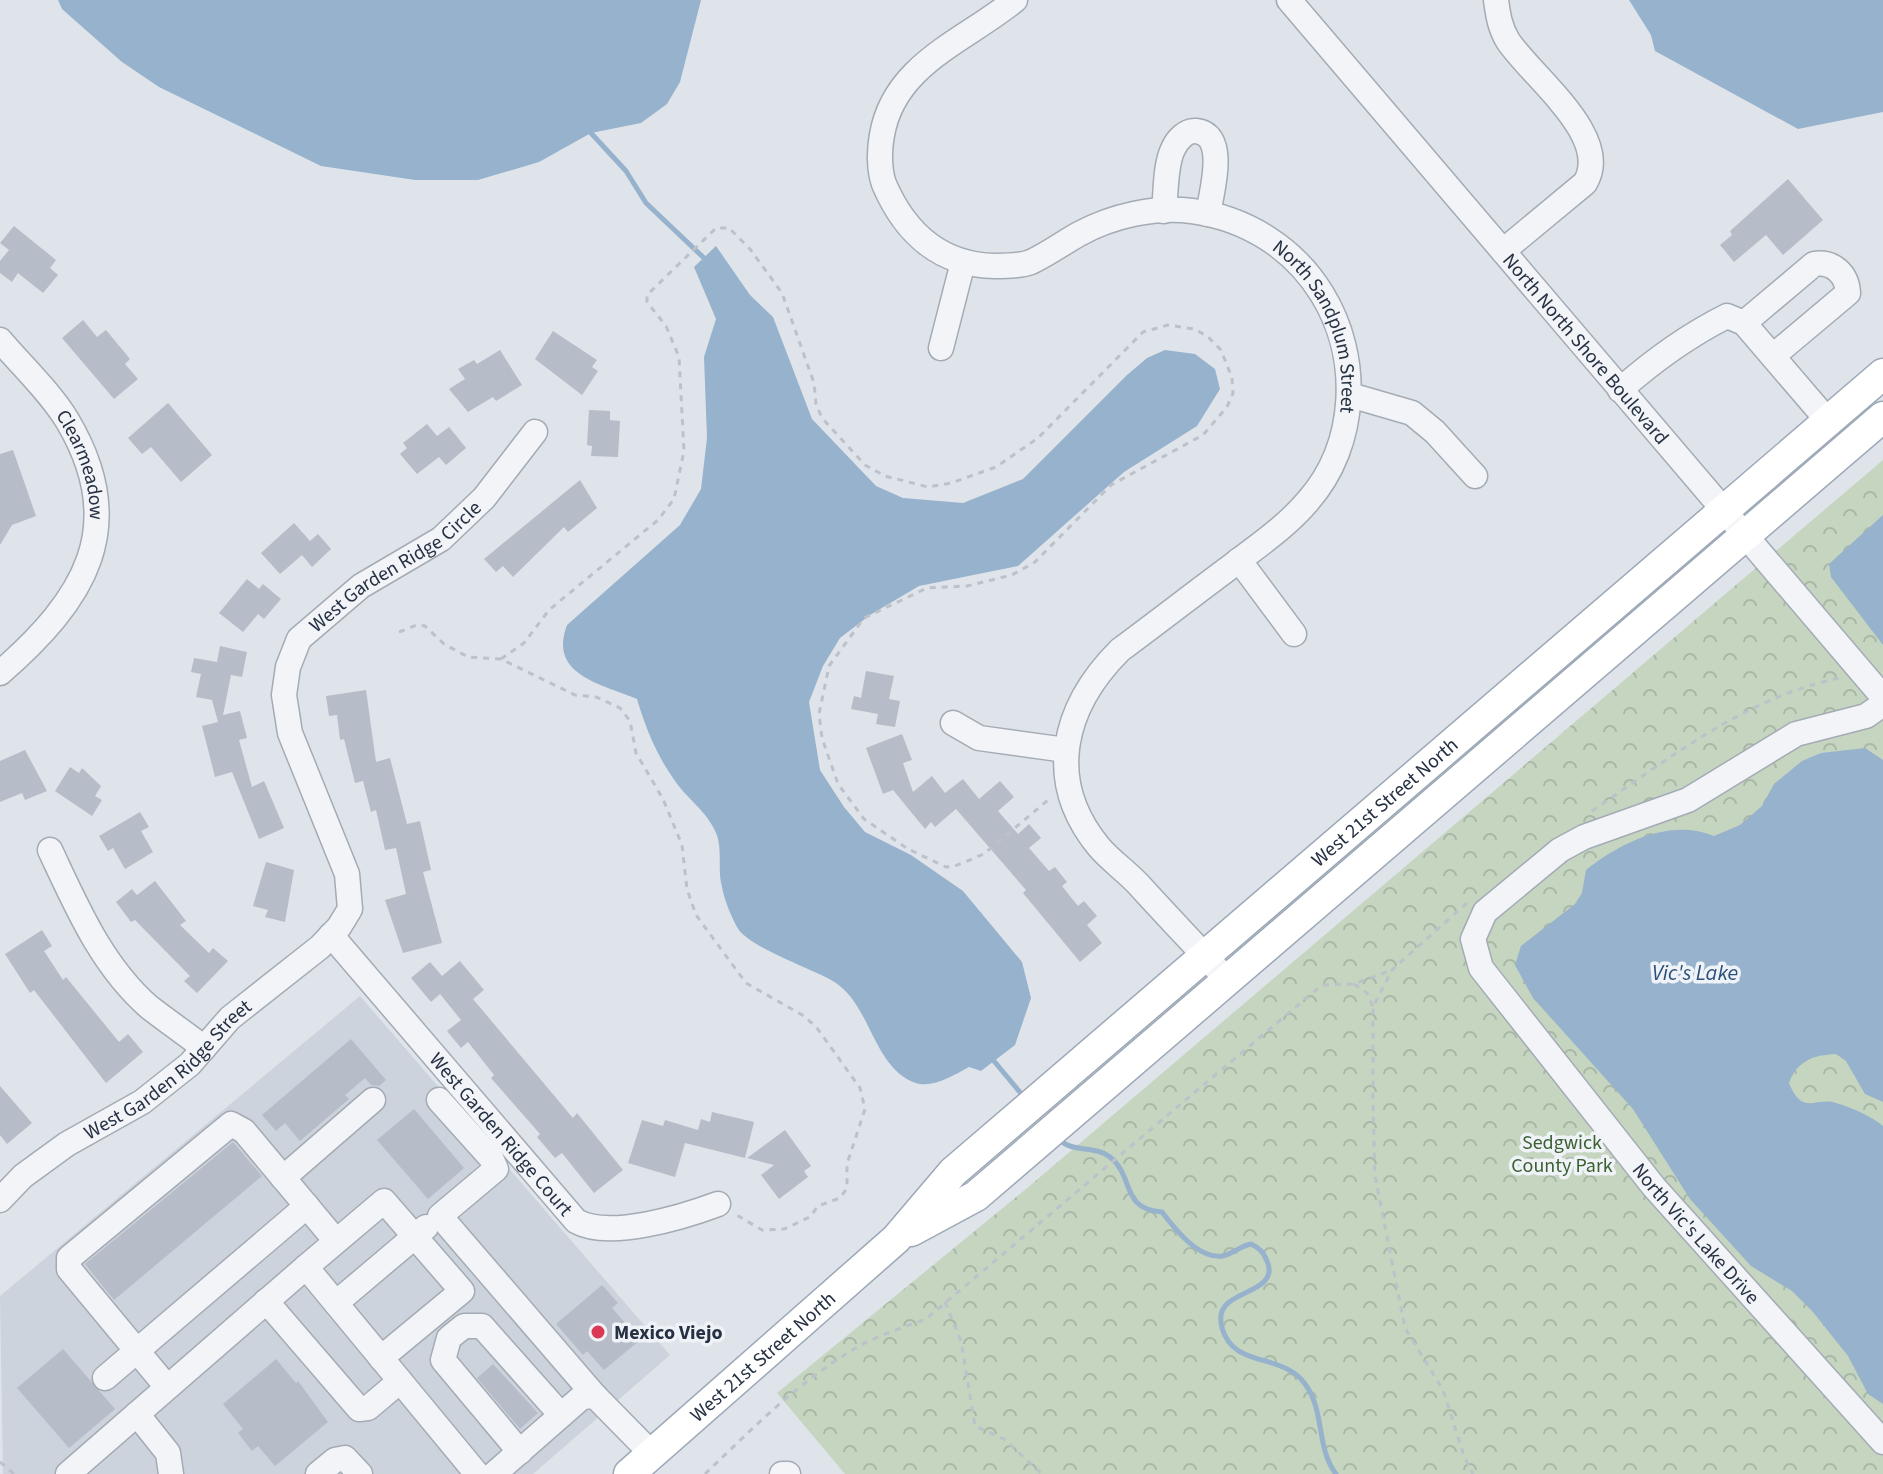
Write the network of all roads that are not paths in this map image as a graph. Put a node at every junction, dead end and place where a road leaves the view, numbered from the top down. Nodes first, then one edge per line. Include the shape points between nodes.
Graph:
1 (1015, 0) edge
2 (1289, 0) edge
3 (1496, 0) edge
4 (1164, 211) junction
5 (1208, 214) junction
6 (1503, 251) junction
7 (963, 262) junction
8 (1744, 323) junction
9 (0, 340) edge
10 (941, 348) dead end
11 (1773, 356) junction
12 (1883, 374) edge
13 (1620, 390) junction
14 (1350, 395) junction
15 (1883, 417) edge
16 (1828, 421) junction
17 (535, 432) dead end
18 (1475, 476) dead end
19 (1724, 510) junction
20 (1745, 535) junction
21 (1239, 560) junction
22 (1294, 634) dead end
23 (0, 673) edge
24 (1883, 697) edge
25 (1883, 704) edge
26 (953, 723) dead end
27 (1066, 750) junction
28 (50, 850) dead end
29 (331, 935) junction
30 (1204, 955) junction
31 (1227, 980) junction
32 (204, 1048) junction
33 (373, 1100) dead end
34 (439, 1100) dead end
35 (283, 1178) junction
36 (0, 1200) edge
37 (718, 1204) road end
38 (307, 1206) junction
39 (440, 1216) junction
40 (416, 1236) junction
41 (896, 1239) junction
42 (336, 1241) junction
43 (306, 1267) junction
44 (266, 1301) junction
45 (336, 1303) junction
46 (137, 1351) junction
47 (381, 1358) junction
48 (105, 1378) dead end
49 (400, 1381) junction
50 (167, 1387) junction
51 (595, 1396) junction
52 (137, 1414) junction
53 (561, 1415) junction
54 (1883, 1442) edge
55 (520, 1452) junction
56 (652, 1454) junction
57 (478, 1473) edge
58 (68, 1474) edge
59 (171, 1474) edge
60 (318, 1474) edge
61 (360, 1474) edge
62 (629, 1474) edge

1 - 7 street, North Sandplum Street via 918,68 885,117 881,177 895,210 918,237 943,256
2 - 6 street, North North Shore Boulevard
3 - 6 street via 1507,39 1592,150 1592,171 1585,183
4 - 5 street, North Sandplum Street
4 - 5 street via 1172,151 1184,134 1194,130 1206,134 1216,151
4 - 7 street, North Sandplum Street via 1112,220 1029,263
5 - 14 street, North Sandplum Street via 1257,231 1311,275 1342,336
6 - 13 street, North North Shore Boulevard
7 - 10 street
8 - 11 street
8 - 11 street via 1814,264 1826,262 1836,268 1848,293
8 - 13 street via 1727,316 1694,333
9 - 23 street, Clearmeadow via 66,418 96,485 98,524 76,592
11 - 16 street
12 - 16 main road, West 21st Street North
13 - 19 street, North North Shore Boulevard
14 - 18 street via 1412,413
14 - 21 street, North Sandplum Street via 1324,480 1282,528
15 - 20 main road, West 21st Street North
16 - 19 main road, West 21st Street North
17 - 29 street, West Garden Ridge Circle via 484,498 441,539 361,586 299,639 284,695 290,733 351,892 350,909
19 - 20 street, North North Shore Boulevard
19 - 30 main road, West 21st Street North
20 - 24 street, North North Shore Boulevard
20 - 31 main road, West 21st Street North
21 - 22 street
21 - 27 street, North Sandplum Street via 1100,670 1083,696
25 - 54 street, North Vic's Lake Drive via 1866,716 1796,734 1688,800 1560,850 1485,912 1473,939 1481,968 1654,1187
26 - 27 street via 979,738
27 - 30 street, North Sandplum Street via 1069,792 1099,847
28 - 32 street via 87,929 112,965 148,1006
29 - 32 street, West Garden Ridge Street via 230,1018
29 - 37 street, West Garden Ridge Court via 576,1221 588,1228 621,1227 681,1217
30 - 31 street, North Sandplum Street
30 - 41 main road, West 21st Street North via 953,1172
31 - 41 main road, West 21st Street North via 976,1196
32 - 36 street, West Garden Ridge Street via 142,1102 67,1144
33 - 35 street
34 - 39 street via 496,1169
35 - 38 street
35 - 46 street via 244,1131 231,1124 69,1258 69,1269
38 - 42 street
38 - 46 street
39 - 40 street
39 - 51 street
40 - 42 street via 384,1201
40 - 45 street
40 - 47 street via 462,1291
41 - 56 main road, West 21st Street North
42 - 43 street
43 - 44 street
43 - 45 street
44 - 49 street via 359,1409 368,1408
44 - 50 street
45 - 47 street
46 - 48 street
46 - 50 street
47 - 49 street
49 - 57 street
50 - 52 street
51 - 53 street via 582,1397
51 - 56 street
52 - 58 street
52 - 59 street via 168,1453
53 - 55 street
53 - 55 street via 482,1326 464,1326 449,1338 443,1360
55 - 57 street
56 - 62 main road, West 21st Street North
60 - 61 street via 345,1458

